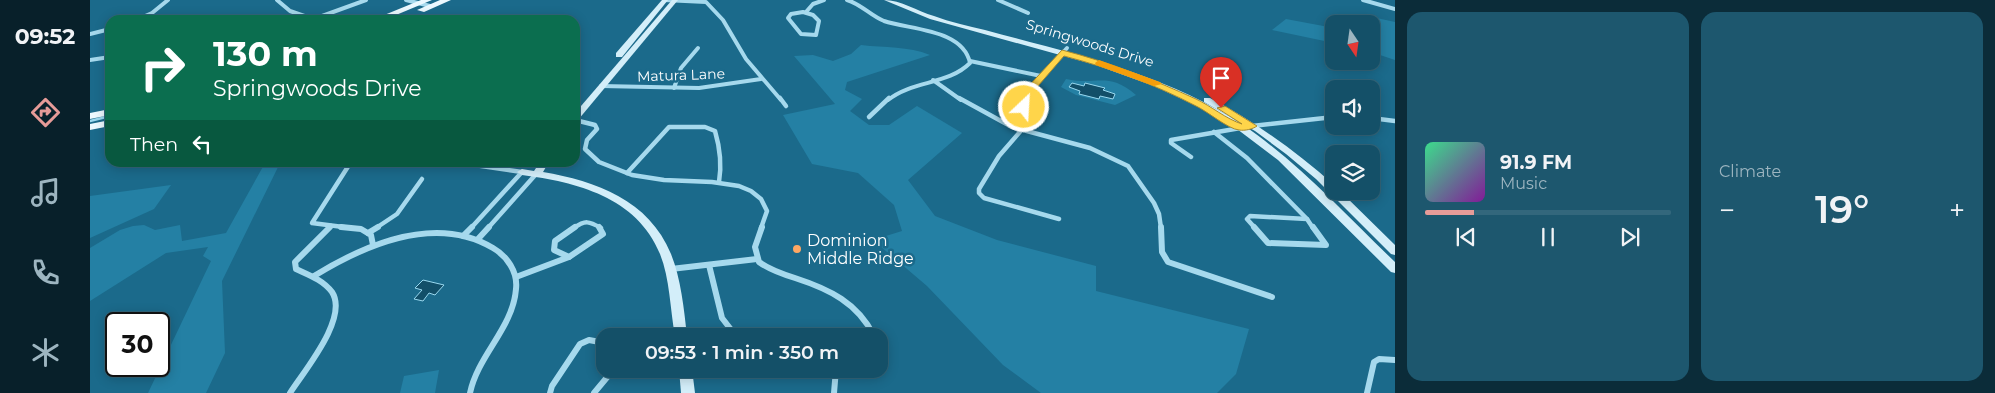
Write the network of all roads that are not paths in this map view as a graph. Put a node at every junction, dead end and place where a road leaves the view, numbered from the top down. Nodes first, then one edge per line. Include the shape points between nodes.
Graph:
1 (168, 0) edge
2 (277, 0) edge
3 (366, 0) edge
4 (406, 0) edge
5 (447, 0) edge
6 (664, 0) edge
7 (824, 0) edge
8 (848, 0) edge
9 (860, 0) edge
10 (888, 0) edge
11 (899, 0) edge
12 (998, 0) edge
13 (1363, 0) edge
14 (675, 1) edge
15 (854, 2) junction
16 (419, 3) junction
17 (429, 3) edge
18 (1395, 9) edge
19 (806, 12) junction
20 (1028, 13) dead end
21 (147, 15) edge
22 (300, 15) edge
23 (326, 15) edge
24 (389, 15) edge
25 (407, 15) edge
26 (105, 30) edge
27 (90, 34) edge
28 (698, 48) dead end
29 (1065, 51) junction
30 (105, 58) edge
31 (90, 60) edge
32 (970, 61) junction
33 (1041, 76) junction
34 (761, 79) junction
35 (933, 80) junction
36 (601, 86) junction
37 (674, 88) junction
38 (580, 101) edge
39 (786, 106) dead end
40 (105, 113) edge
41 (580, 113) edge
42 (90, 116) edge
43 (869, 117) dead end
44 (1325, 118) edge
45 (1380, 119) edge
46 (580, 120) edge
47 (1395, 121) edge
48 (105, 123) edge
49 (1252, 126) junction
50 (90, 127) edge
51 (1240, 127) junction
52 (1022, 130) junction
53 (1214, 132) junction
54 (1191, 158) dead end
55 (348, 167) edge
56 (488, 167) edge
57 (526, 167) edge
58 (542, 167) edge
59 (522, 172) junction
60 (627, 173) junction
61 (537, 174) junction
62 (422, 179) dead end
63 (719, 182) junction
64 (1325, 183) edge
65 (1343, 200) edge
66 (1060, 219) dead end
67 (1307, 219) junction
68 (331, 226) junction
69 (368, 233) junction
70 (464, 236) junction
71 (478, 240) junction
72 (373, 245) junction
73 (1395, 251) edge
74 (568, 257) junction
75 (757, 259) junction
76 (708, 265) junction
77 (670, 269) junction
78 (1395, 269) edge
79 (314, 276) junction
80 (516, 277) junction
81 (1272, 297) dead end
82 (680, 328) edge
83 (730, 328) edge
84 (870, 328) edge
85 (596, 341) edge
86 (1395, 360) edge
87 (606, 378) edge
88 (687, 378) edge
89 (835, 378) edge
90 (290, 393) edge
91 (470, 393) edge
92 (550, 393) edge
93 (594, 393) edge
94 (688, 393) edge
95 (834, 393) edge
96 (1367, 393) edge

1 - 21 street
2 - 22 street
3 - 23 street
4 - 16 street
5 - 17 main road
6 - 14 street
6 - 38 street
7 - 19 street via 813,4
8 - 15 street
9 - 15 street
10 - 29 street, Springwoods Drive via 932,18
11 - 29 street, Springwoods Drive via 944,17
12 - 20 street
13 - 18 street
14 - 34 street via 706,2 723,20 736,45
14 - 36 street
15 - 32 street via 884,21 953,41 968,52
16 - 17 main road
16 - 24 main road
17 - 25 main road
19 - 19 street via 820,23 817,34 813,36 801,34 788,18 794,13
26 - 27 street
28 - 37 street via 681,68
29 - 33 street
29 - 49 street, Springwoods Drive via 1156,77
29 - 51 street, Springwoods Drive via 1157,84
30 - 31 street
32 - 33 street
32 - 35 street via 961,72
33 - 52 street via 1025,100 1026,122
34 - 37 street, Matura Lane
34 - 39 street
35 - 43 street via 897,92
35 - 52 street via 968,104
36 - 37 street, Matura Lane
36 - 41 street
40 - 42 main road
44 - 49 street
45 - 47 street
46 - 60 street via 597,126 585,144 587,153 603,164
48 - 50 main road
49 - 51 street
49 - 64 street, Springwoods Drive via 1303,162
51 - 53 street
51 - 78 street, Springwoods Drive via 1298,172
52 - 66 street via 999,156 979,193 984,198
52 - 81 street via 1106,154 1129,167 1160,215 1162,255 1168,262
53 - 54 street via 1171,140
53 - 67 street via 1247,158
55 - 68 street via 312,223
56 - 59 street
57 - 59 street
58 - 61 street
59 - 61 street
59 - 70 street
60 - 63 street via 669,181
60 - 63 street via 666,129 673,126 705,127 715,131 720,149
61 - 71 street
61 - 77 street via 582,183 623,202 655,234
62 - 69 street via 397,214
63 - 75 street via 746,189 765,205 767,217 755,247
65 - 73 street, Springwoods Drive
67 - 67 street via 1326,245 1268,243 1247,219 1250,216
68 - 69 street via 361,229
68 - 79 street via 295,262 296,269
69 - 72 street via 372,235
70 - 71 street
70 - 72 street via 425,234
71 - 80 street via 505,258
72 - 79 street
74 - 74 street via 603,234 601,228 585,221 556,241 554,250
74 - 80 street
75 - 76 street
75 - 84 street via 772,270 814,284 848,302
76 - 77 street
76 - 83 street via 722,318
77 - 82 street
79 - 90 street via 335,298 337,316 332,329
80 - 91 street via 512,308 499,336 474,375
85 - 92 street via 580,344
86 - 96 street via 1379,359 1374,362
87 - 93 street
88 - 94 street
89 - 95 street

